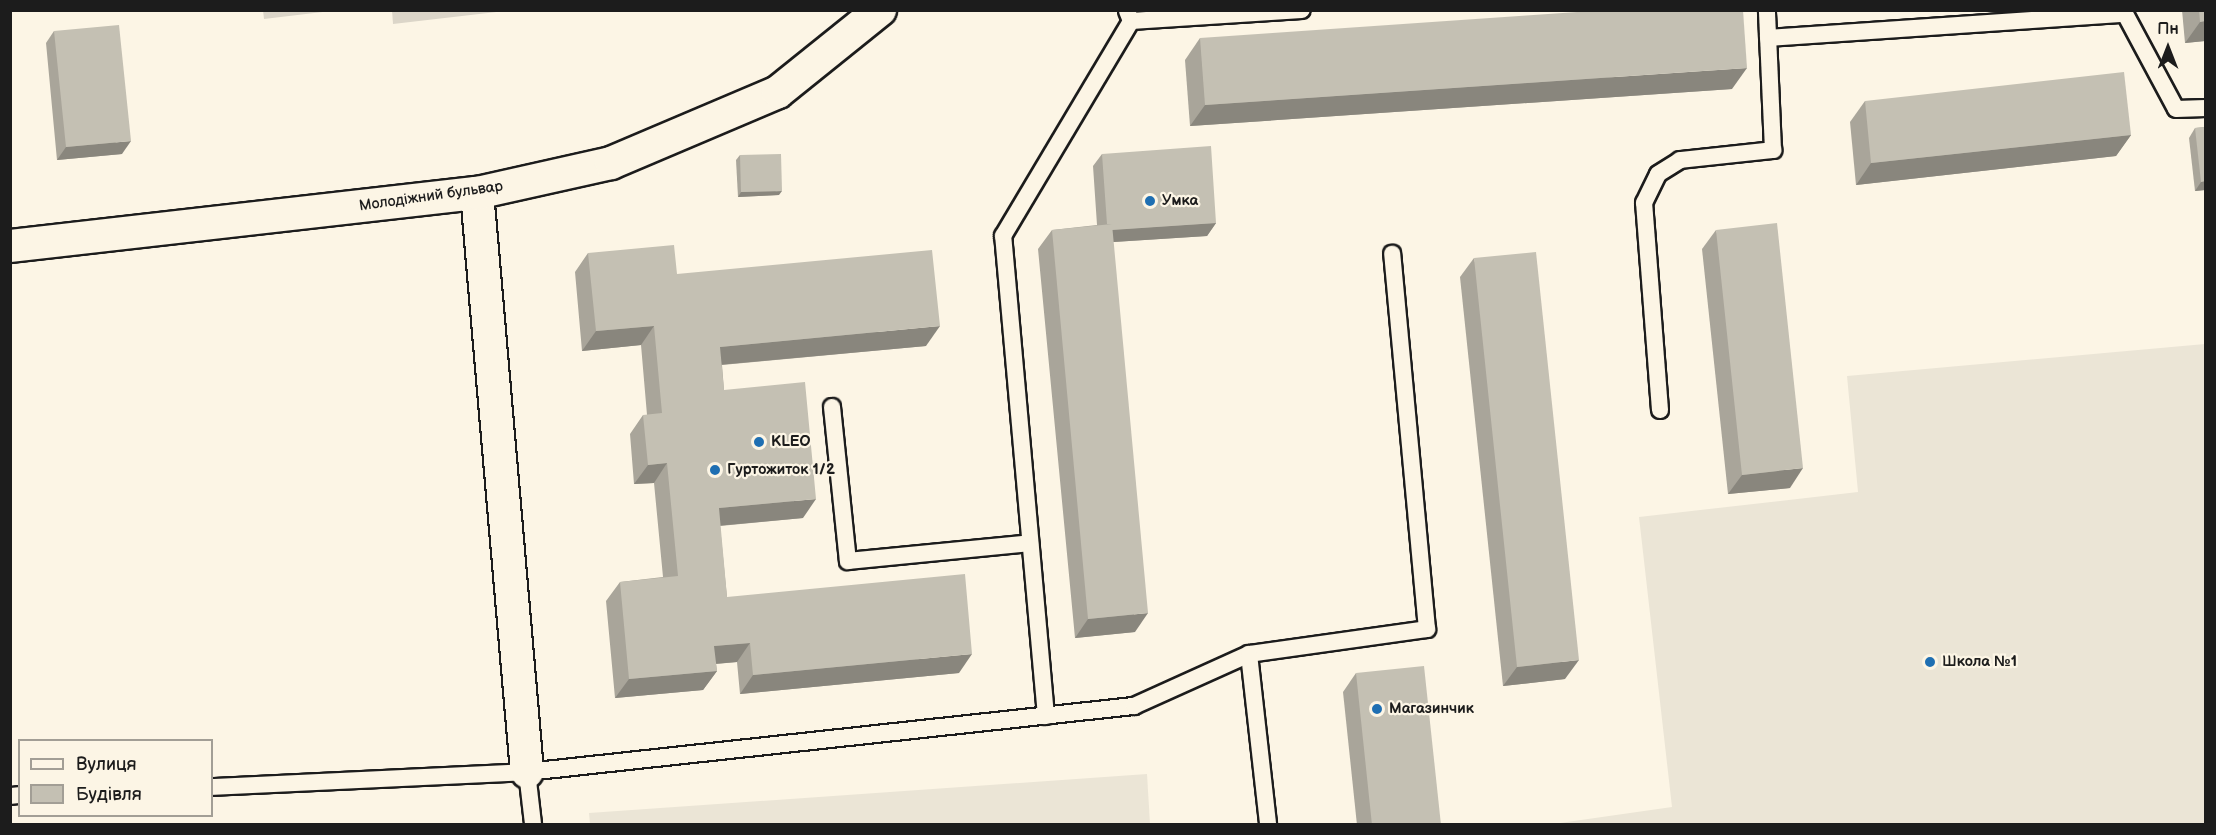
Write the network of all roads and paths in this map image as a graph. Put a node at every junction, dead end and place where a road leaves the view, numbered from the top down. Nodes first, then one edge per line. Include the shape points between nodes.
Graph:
1 (880, 10) edge
2 (1302, 10) edge
3 (1767, 10) edge
4 (2123, 12) edge
5 (1129, 16) edge
6 (1768, 38) junction
7 (2205, 108) edge
8 (477, 193) junction
9 (10, 246) edge
10 (1392, 254) dead end
11 (832, 406) dead end
12 (1660, 410) dead end
13 (1030, 543) junction
14 (1249, 654) junction
15 (1046, 716) junction
16 (528, 772) junction
17 (213, 787) edge
18 (533, 825) edge
19 (1269, 825) edge

1 - 8 street, Молодіжний бульвар via 778,92 611,163
2 - 5 lane
3 - 6 lane
4 - 6 lane
4 - 7 lane via 2176,109
5 - 13 lane via 1003,236
6 - 12 lane via 1773,150 1680,160 1658,174 1644,203
8 - 9 street, Молодіжний бульвар
8 - 16 street
10 - 14 lane via 1427,629
11 - 13 lane via 848,561
13 - 15 lane
14 - 15 lane via 1134,706
14 - 19 lane
15 - 16 lane
16 - 17 lane
16 - 18 lane

